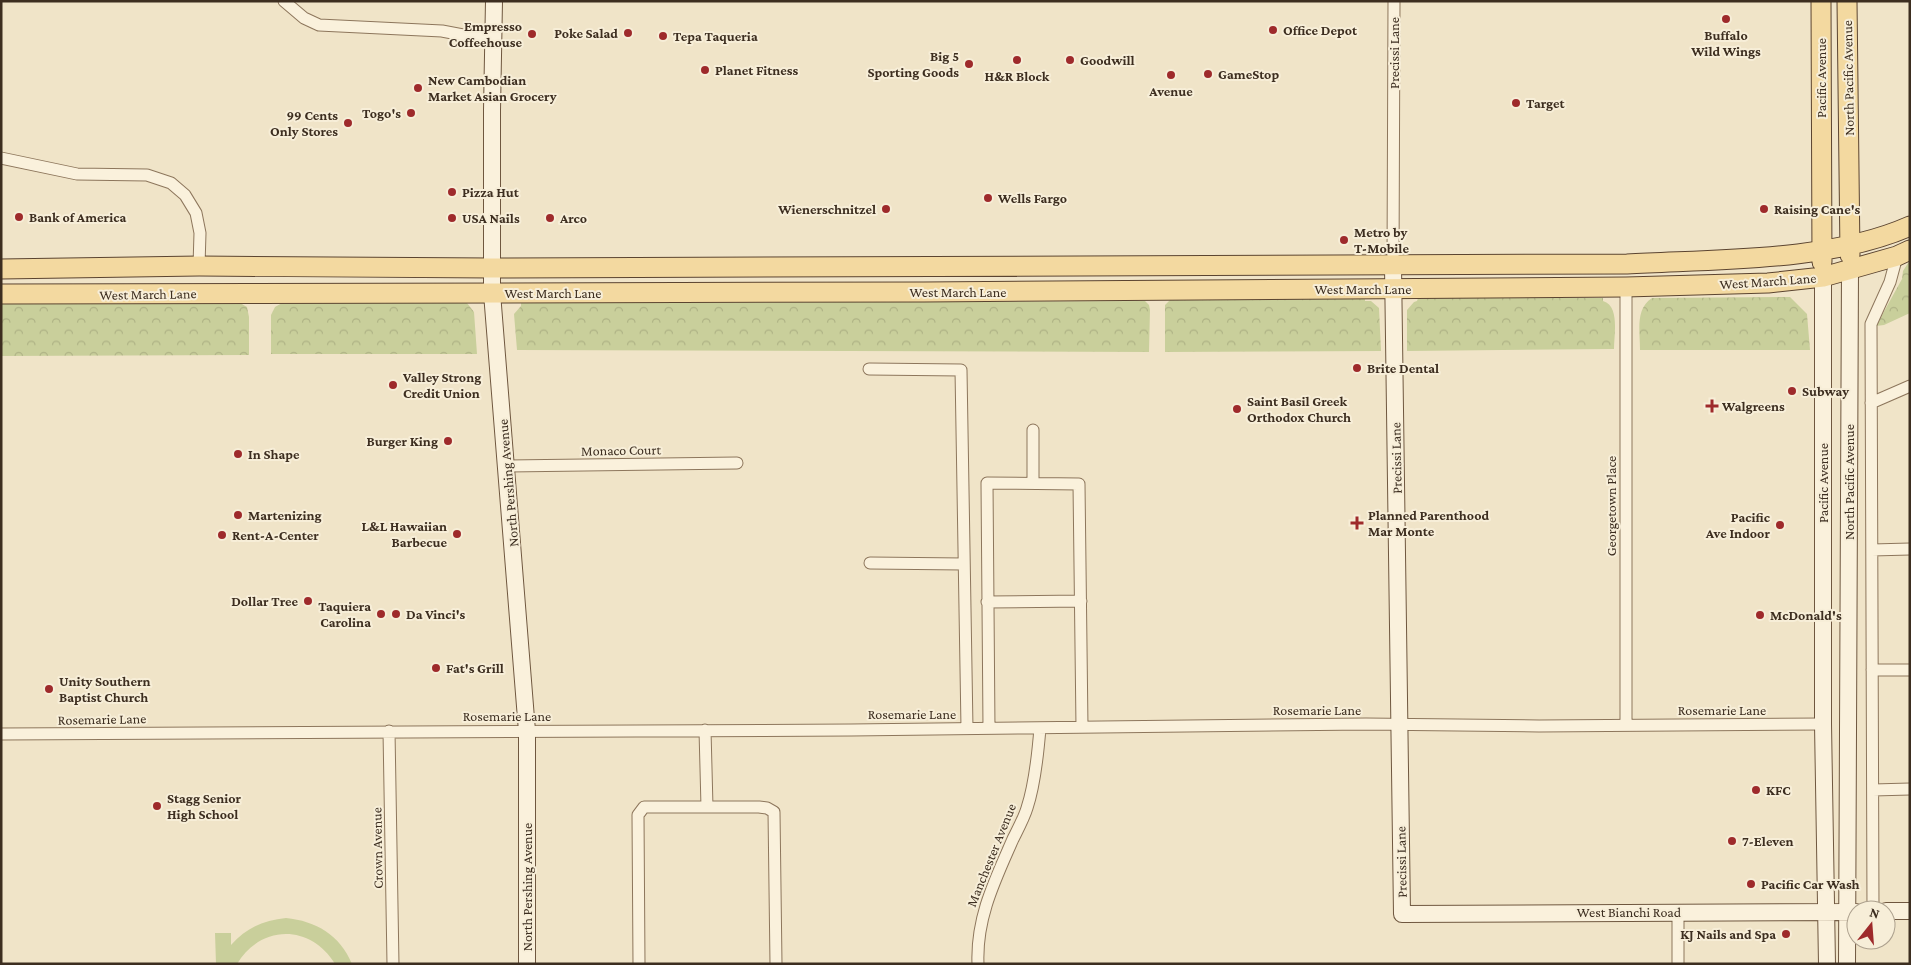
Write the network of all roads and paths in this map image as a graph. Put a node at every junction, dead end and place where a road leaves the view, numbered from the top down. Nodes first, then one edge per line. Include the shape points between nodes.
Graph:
1 (494, 1) edge
2 (1394, 1) edge
3 (1821, 1) edge
4 (1847, 1) edge
5 (288, 3) edge
6 (494, 36) junction
7 (1, 158) edge
8 (1910, 226) edge
9 (1850, 244) junction
10 (1822, 250) junction
11 (1904, 253) edge
12 (199, 266) junction
13 (1393, 266) junction
14 (492, 268) junction
15 (1, 269) edge
16 (1850, 269) junction
17 (1823, 277) junction
18 (1626, 287) junction
19 (1393, 289) junction
20 (492, 293) junction
21 (1, 294) edge
22 (869, 369) dead end
23 (1910, 386) edge
24 (1871, 402) junction
25 (1033, 430) dead end
26 (737, 463) dead end
27 (507, 466) junction
28 (1034, 483) junction
29 (1910, 549) edge
30 (1872, 550) junction
31 (870, 564) dead end
32 (963, 564) junction
33 (1081, 601) junction
34 (988, 602) junction
35 (1872, 670) junction
36 (1910, 670) edge
37 (1823, 724) junction
38 (1400, 725) junction
39 (1626, 725) junction
40 (1082, 727) junction
41 (967, 728) junction
42 (989, 728) junction
43 (1040, 728) junction
44 (705, 730) junction
45 (389, 731) junction
46 (527, 731) junction
47 (1, 734) edge
48 (1847, 776) junction
49 (1873, 790) junction
50 (1910, 790) edge
51 (707, 807) junction
52 (1851, 900) edge
53 (1873, 900) edge
54 (1896, 911) edge
55 (1910, 911) edge
56 (1678, 912) junction
57 (1826, 912) junction
58 (1846, 912) edge
59 (1402, 914) joint
60 (1848, 950) edge
61 (394, 964) edge
62 (527, 964) edge
63 (639, 964) edge
64 (776, 964) edge
65 (978, 964) edge
66 (1678, 964) edge
67 (1826, 964) edge
68 (1847, 964) edge

1 - 6 main road, North Pershing Avenue
2 - 13 street, Precissi Lane
3 - 10 main road, Pacific Avenue
4 - 9 main road, North Pacific Avenue
5 - 6 street via 304,18 319,25
6 - 14 main road, North Pershing Avenue
7 - 12 street via 77,174 147,175 171,183 185,195 196,213 200,232
8 - 9 main road, West March Lane
9 - 10 main road, West March Lane
9 - 16 main road, North Pacific Avenue
10 - 13 main road, West March Lane via 1766,257 1627,264
10 - 17 main road, Pacific Avenue
11 - 16 main road, West March Lane
11 - 24 street via 1871,324
12 - 14 main road, West March Lane
12 - 15 main road, West March Lane
13 - 14 main road, West March Lane
13 - 19 main road, Precissi Lane
14 - 20 main road, North Pershing Avenue
16 - 17 main road, West March Lane
16 - 48 main road, North Pacific Avenue
17 - 18 main road, West March Lane via 1768,283
17 - 37 main road, Pacific Avenue
18 - 19 main road, West March Lane
18 - 39 street, Georgetown Place
19 - 20 main road, West March Lane
19 - 38 main road, Precissi Lane
20 - 21 main road, West March Lane
20 - 27 main road, North Pershing Avenue
22 - 32 street via 962,370
23 - 24 street
24 - 30 street
25 - 28 street
26 - 27 street, Monaco Court
27 - 46 main road, North Pershing Avenue
28 - 33 street via 1079,484
28 - 34 street via 987,483
29 - 30 street
30 - 35 street
31 - 32 street
32 - 41 street
33 - 34 street
33 - 40 street
34 - 42 street
35 - 36 street
35 - 49 street
37 - 39 street, Rosemarie Lane
37 - 48 main road via 1834,731
37 - 57 main road, Pacific Avenue
38 - 39 street, Rosemarie Lane
38 - 40 street, Rosemarie Lane
38 - 59 main road, Precissi Lane
40 - 43 street, Rosemarie Lane
41 - 42 street, Rosemarie Lane
41 - 44 street, Rosemarie Lane
42 - 43 street, Rosemarie Lane
43 - 65 street, Manchester Avenue via 1027,808 982,914
44 - 46 street, Rosemarie Lane
44 - 51 street
45 - 46 street, Rosemarie Lane
45 - 47 street, Rosemarie Lane
45 - 61 street, Crown Avenue
46 - 62 main road, North Pershing Avenue
48 - 52 main road, North Pacific Avenue
49 - 50 street
49 - 53 street
51 - 63 street via 644,807 638,815
51 - 64 street via 759,807 774,812
54 - 55 main road
56 - 57 main road, West Bianchi Road
56 - 59 main road, West Bianchi Road
56 - 66 street
57 - 58 main road, West Bianchi Road
57 - 67 main road, Pacific Avenue
60 - 68 main road, North Pacific Avenue

